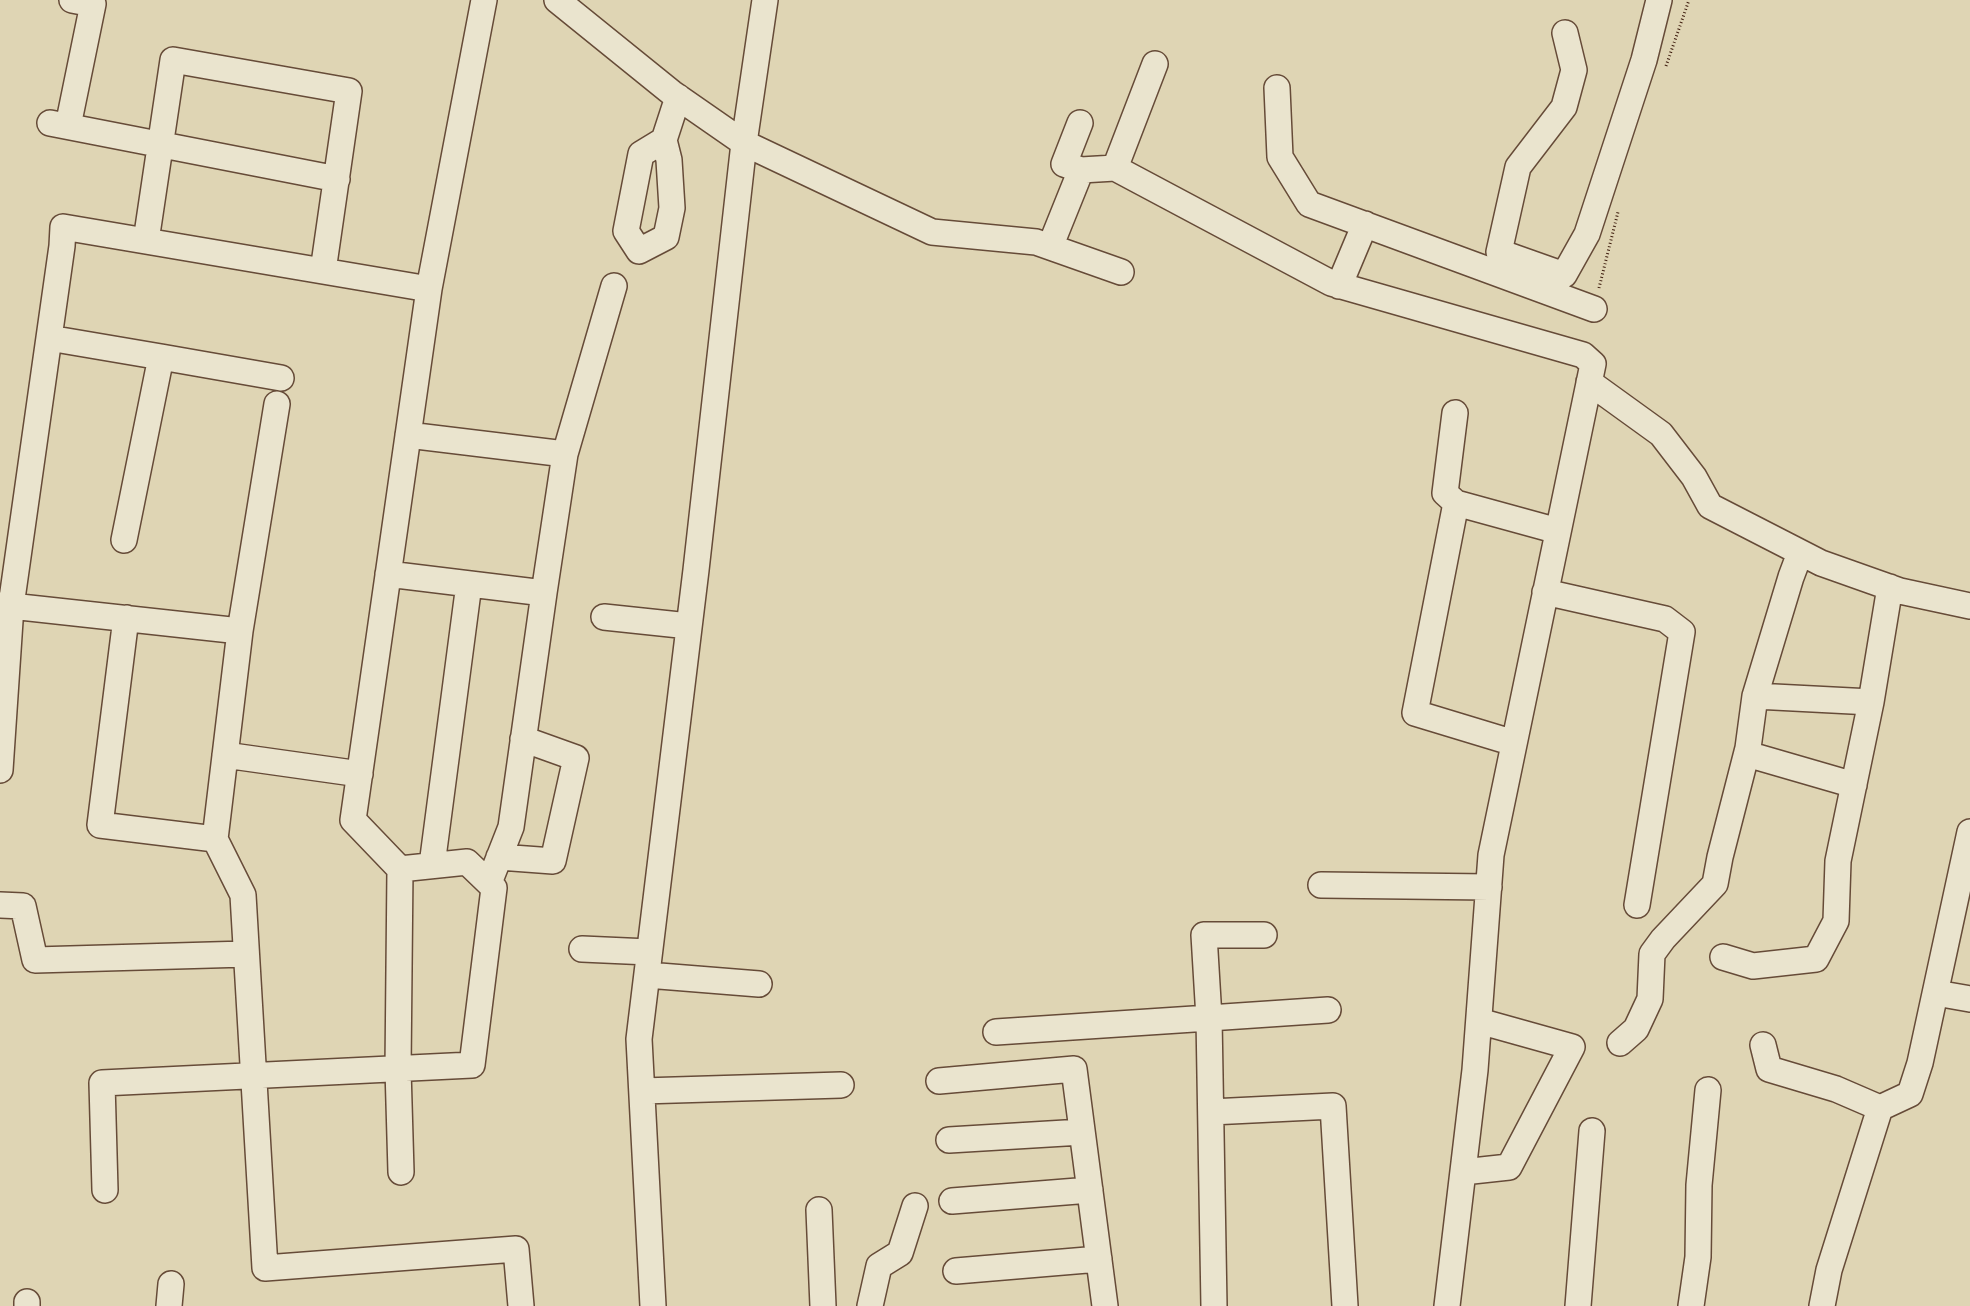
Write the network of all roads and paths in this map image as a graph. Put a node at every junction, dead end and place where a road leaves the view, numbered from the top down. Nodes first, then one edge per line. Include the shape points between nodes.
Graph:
1 (72, 0) edge
2 (484, 0) edge
3 (557, 0) edge
4 (765, 0) edge
5 (1659, 0) edge
6 (1689, 0) edge
7 (1565, 33) dead end
8 (1155, 64) dead end
9 (1664, 73) dead end
10 (1277, 88) dead end
11 (678, 97) junction
12 (1080, 123) dead end
13 (664, 140) dead end
14 (744, 143) junction
15 (160, 144) junction
16 (1115, 168) junction
17 (1081, 170) junction
18 (337, 179) junction
19 (1619, 209) dead end
20 (1365, 224) junction
21 (146, 241) junction
22 (1050, 247) junction
23 (323, 271) junction
24 (1121, 272) dead end
25 (614, 286) dead end
26 (1339, 286) junction
27 (429, 289) junction
28 (1594, 309) joint
29 (49, 338) junction
30 (161, 357) junction
31 (281, 378) dead end
32 (1589, 382) junction
33 (277, 404) dead end
34 (1455, 413) dead end
35 (408, 435) junction
36 (565, 454) junction
37 (1456, 503) junction
38 (1558, 531) junction
39 (124, 540) dead end
40 (1800, 553) junction
41 (388, 574) junction
42 (469, 584) junction
43 (1890, 587) junction
44 (1545, 592) junction
45 (544, 593) junction
46 (6, 605) edge
47 (1970, 606) edge
48 (604, 617) dead end
49 (126, 618) junction
50 (689, 626) junction
51 (240, 631) junction
52 (1756, 696) junction
53 (1871, 702) junction
54 (523, 739) junction
55 (1514, 743) junction
56 (1746, 754) junction
57 (225, 755) junction
58 (0, 770) edge
59 (360, 774) junction
60 (1854, 785) junction
61 (1970, 832) edge
62 (215, 839) junction
63 (499, 857) junction
64 (432, 865) junction
65 (400, 868) junction
66 (489, 883) junction
67 (1321, 885) dead end
68 (1489, 887) junction
69 (0, 905) edge
70 (1637, 905) dead end
71 (1264, 934) dead end
72 (582, 949) dead end
73 (246, 954) junction
74 (1723, 957) dead end
75 (648, 964) junction
76 (758, 984) dead end
77 (1936, 993) junction
78 (1970, 999) edge
79 (1328, 1010) dead end
80 (1209, 1018) junction
81 (1479, 1021) junction
82 (996, 1032) dead end
83 (1620, 1043) dead end
84 (1763, 1045) dead end
85 (398, 1069) junction
86 (254, 1076) junction
87 (939, 1081) dead end
88 (841, 1085) dead end
89 (1708, 1090) dead end
90 (642, 1091) junction
91 (1880, 1108) junction
92 (1211, 1112) junction
93 (1592, 1131) dead end
94 (1082, 1132) junction
95 (949, 1140) dead end
96 (401, 1172) dead end
97 (1463, 1172) junction
98 (105, 1190) dead end
99 (1090, 1190) junction
100 (952, 1201) dead end
101 (914, 1206) dead end
102 (819, 1210) dead end
103 (1099, 1259) junction
104 (956, 1272) dead end
105 (521, 1306) edge
106 (653, 1306) edge
107 (823, 1306) edge
108 (870, 1306) edge
109 (1105, 1306) edge
110 (1214, 1306) edge
111 (1345, 1306) edge
112 (1447, 1306) edge
113 (1578, 1306) edge
114 (1691, 1306) edge
115 (1822, 1306) edge

1 - 15 street via 93,4 59,124
2 - 27 street
3 - 11 street
4 - 14 street
5 - 7 street via 1644,60 1587,234 1564,275 1499,252 1518,167 1564,107 1574,70
6 - 9 path
8 - 16 street
10 - 20 street via 1280,157 1308,204
11 - 13 street
11 - 14 street
12 - 17 street via 1064,164
14 - 22 street via 932,232 1036,242
14 - 50 street
15 - 18 street
15 - 18 street via 173,60 349,91
15 - 21 street
16 - 17 street
16 - 26 street
17 - 22 street
18 - 23 street
19 - 28 path
20 - 26 street
20 - 28 street
21 - 23 street
21 - 29 street via 63,227
22 - 24 street
23 - 27 street
25 - 36 street
26 - 32 street via 1583,355 1593,364
27 - 35 street
29 - 30 street
29 - 46 street
30 - 31 street
30 - 39 street
32 - 38 street
32 - 40 street via 1661,434 1694,477 1710,506
33 - 51 street
34 - 37 street via 1445,493
35 - 36 street
35 - 41 street
36 - 45 street
37 - 38 street
37 - 55 street via 1415,713
38 - 44 street
40 - 43 street via 1821,564
40 - 52 street
41 - 42 street
41 - 59 street
42 - 45 street
42 - 64 street
43 - 47 street
43 - 53 street
44 - 55 street
44 - 70 street via 1664,619 1682,632
45 - 54 street
46 - 49 street
46 - 58 street
48 - 50 street
49 - 51 street
49 - 62 street via 100,825
50 - 75 street
51 - 57 street
52 - 53 street
52 - 56 street
53 - 60 street
54 - 63 street via 511,827
54 - 63 street via 576,758 553,861
55 - 68 street via 1491,854
56 - 60 street
56 - 83 street via 1715,884 1652,954 1650,999 1636,1029
57 - 59 street
57 - 62 street
59 - 65 street via 353,820
60 - 74 street via 1838,861 1836,921 1816,959 1754,966
61 - 77 street
62 - 73 street via 243,895
63 - 66 street
64 - 65 street
64 - 66 street via 467,862
65 - 85 street
66 - 85 street via 494,888 472,1065
67 - 68 street
68 - 81 street
69 - 73 street via 23,906 35,960
71 - 80 street via 1204,935
72 - 75 street
73 - 86 street
75 - 76 street
75 - 90 street via 639,1039
77 - 78 street
77 - 91 street via 1910,1094
79 - 80 street
80 - 82 street
80 - 92 street
81 - 97 street
81 - 97 street via 1572,1047 1509,1167
84 - 91 street via 1769,1069 1836,1088
85 - 86 street
85 - 96 street
86 - 98 street via 102,1083
86 - 105 street via 265,1268 516,1249
87 - 94 street via 1074,1069
88 - 90 street
89 - 114 street via 1699,1185 1698,1257
90 - 106 street
91 - 115 street via 1829,1270
92 - 110 street
92 - 111 street via 1333,1106
93 - 113 street
94 - 95 street
94 - 99 street
97 - 112 street
99 - 100 street
99 - 103 street
101 - 108 street via 900,1253 878,1266
102 - 107 street
103 - 104 street
103 - 109 street

